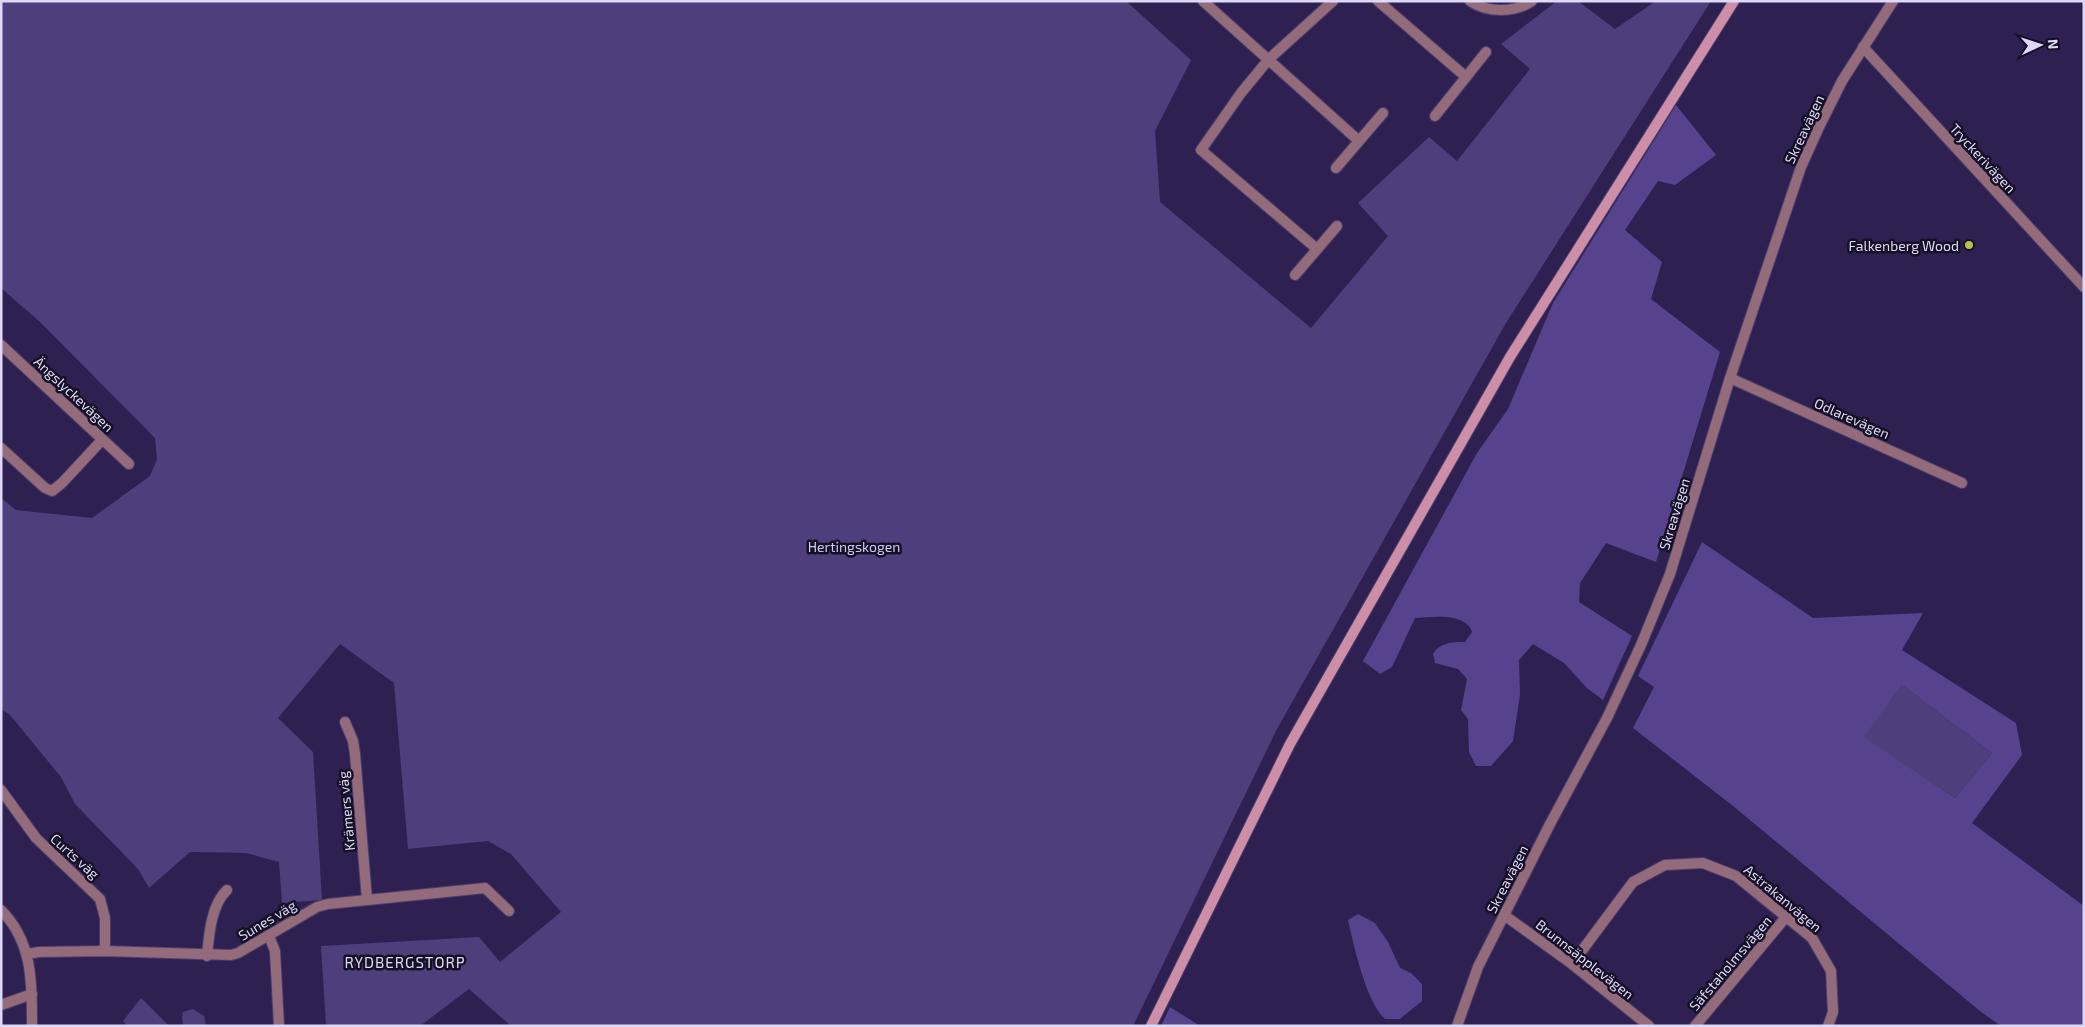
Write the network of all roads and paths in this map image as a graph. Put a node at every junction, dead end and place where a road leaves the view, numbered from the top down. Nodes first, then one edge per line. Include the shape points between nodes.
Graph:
1 (1202, 1) edge
2 (1333, 1) edge
3 (1378, 1) edge
4 (1470, 1) edge
5 (1532, 1) edge
6 (1734, 1) edge
7 (1893, 1) edge
8 (1863, 46) junction
9 (1486, 52) dead end
10 (1269, 59) junction
11 (1466, 77) junction
12 (1383, 113) dead end
13 (1435, 116) dead end
14 (1359, 141) junction
15 (1336, 168) dead end
16 (1337, 226) dead end
17 (1316, 249) junction
18 (1295, 275) dead end
19 (2084, 287) edge
20 (1, 345) edge
21 (1730, 378) junction
22 (102, 440) junction
23 (1, 448) edge
24 (129, 464) dead end
25 (1962, 483) dead end
26 (345, 722) dead end
27 (1, 790) edge
28 (227, 890) dead end
29 (367, 900) junction
30 (1, 910) edge
31 (510, 911) dead end
32 (1504, 915) junction
33 (1786, 917) junction
34 (268, 936) junction
35 (105, 951) junction
36 (27, 954) junction
37 (207, 956) junction
38 (1572, 964) junction
39 (32, 994) junction
40 (1, 1005) edge
41 (32, 1026) edge
42 (279, 1026) edge
43 (1151, 1026) edge
44 (1456, 1026) edge
45 (1649, 1026) edge
46 (1695, 1026) edge
47 (1828, 1026) edge

1 - 10 street
2 - 10 street
3 - 11 street
4 - 5 street via 1493,10 1510,9
6 - 43 main road via 1495,383 1290,744
7 - 8 street, Skreavägen
8 - 19 street, Tryckerivägen
8 - 21 street, Skreavägen via 1826,111 1801,167
9 - 11 street
10 - 14 street
10 - 17 street via 1241,92 1201,150
11 - 13 street
12 - 14 street
14 - 15 street
16 - 17 street
17 - 18 street
20 - 22 street, Ängslyckevägen
21 - 25 street, Odlarevägen
21 - 32 street, Skreavägen via 1670,574 1641,645 1607,718
22 - 23 street via 52,491
22 - 24 street, Ängslyckevägen
26 - 29 street, Krämers väg via 353,741
27 - 35 street, Curts väg via 36,838 100,899 105,910
28 - 37 street via 220,896 216,908
29 - 31 street, Sunes väg via 485,888
29 - 34 street, Sunes väg via 317,907
30 - 36 street via 21,936
32 - 38 street, Brunnsäpplevägen
32 - 44 street, Skreavägen via 1478,966
33 - 38 street, Astrakanvägen via 1736,876 1703,863 1665,865 1633,882
33 - 46 street, Säfstaholmsvägen
33 - 47 street, Astrakanvägen via 1812,938 1831,970 1833,1012
34 - 37 street, Sunes väg via 231,955
34 - 42 street via 275,952
35 - 36 street, Sunes väg
35 - 37 street, Sunes väg
36 - 39 street
38 - 45 street, Brunnsäpplevägen
39 - 40 street
39 - 41 street

